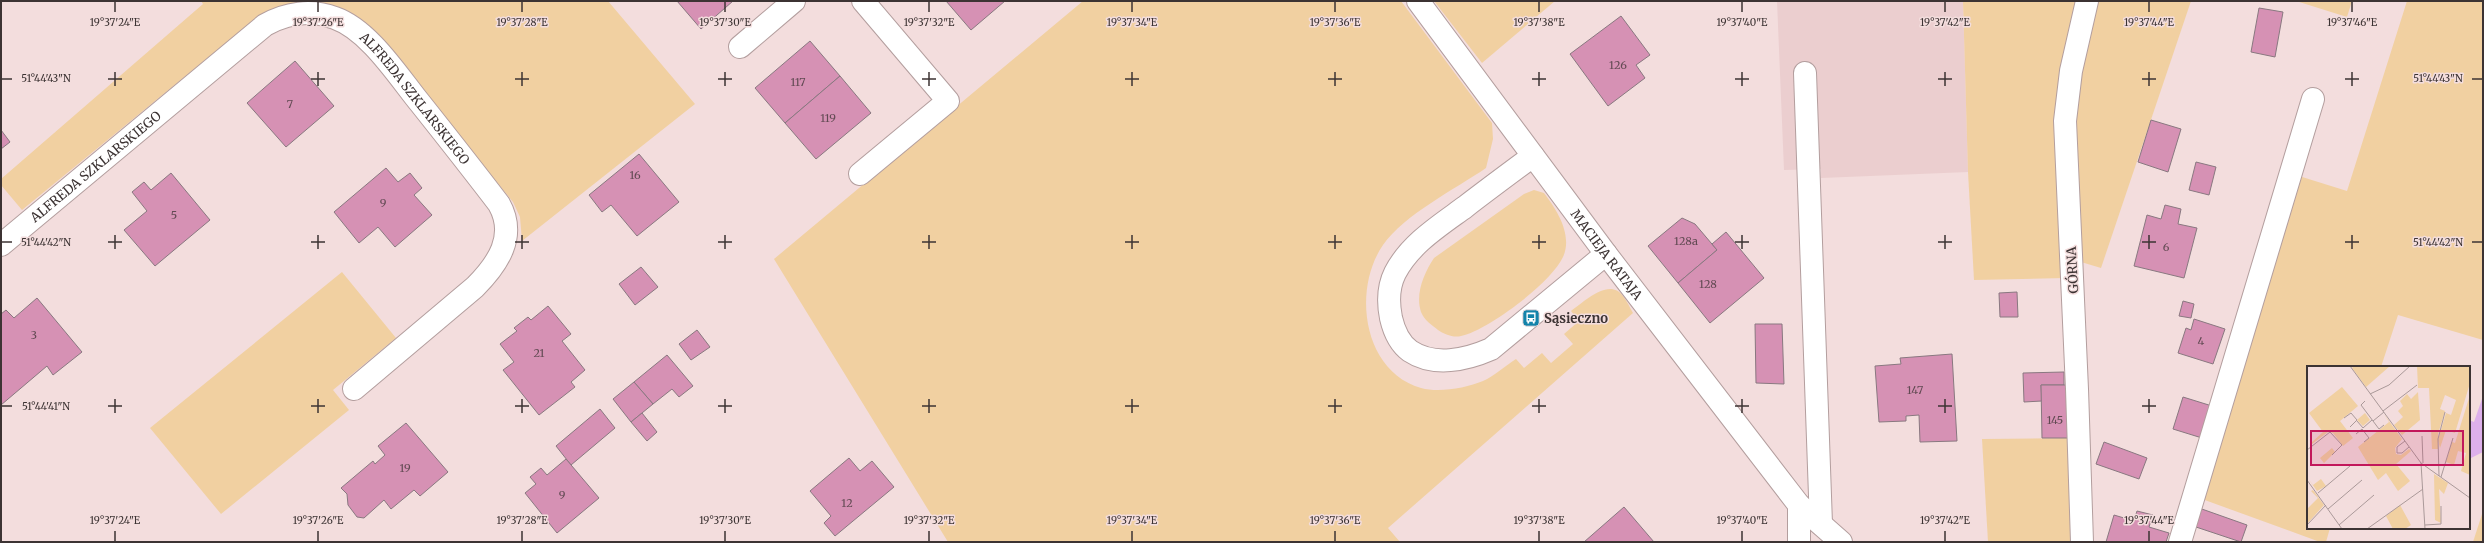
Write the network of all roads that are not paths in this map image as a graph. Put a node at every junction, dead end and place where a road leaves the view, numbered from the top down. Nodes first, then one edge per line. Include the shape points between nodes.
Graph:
1 (794, 1) edge
2 (862, 1) edge
3 (1418, 1) edge
4 (2087, 1) edge
5 (740, 47) dead end
6 (1805, 73) dead end
7 (2313, 99) dead end
8 (1533, 156) junction
9 (860, 174) dead end
10 (1, 245) edge
11 (1606, 254) junction
12 (354, 389) dead end
13 (1799, 505) junction
14 (1821, 524) junction
15 (1799, 542) edge
16 (1841, 542) edge
17 (2082, 542) edge
18 (2180, 542) edge

1 - 5 street
2 - 9 street via 948,101
3 - 8 street, MACIEJA RATAJA
4 - 17 street, GÓRNA via 2071,71 2065,121 2078,389
6 - 14 street
7 - 18 street
8 - 11 street, MACIEJA RATAJA
8 - 11 street via 1421,239 1403,260 1394,274 1389,307 1394,330 1404,346 1420,357 1443,360 1470,358 1491,349
10 - 12 street, ALFREDA SZKLARSKIEGO via 265,25 289,15 306,12 335,18 362,35 391,67 499,204 507,226 500,258 492,270
11 - 13 street, MACIEJA RATAJA
13 - 14 street, MACIEJA RATAJA
13 - 15 street
14 - 16 street, MACIEJA RATAJA

